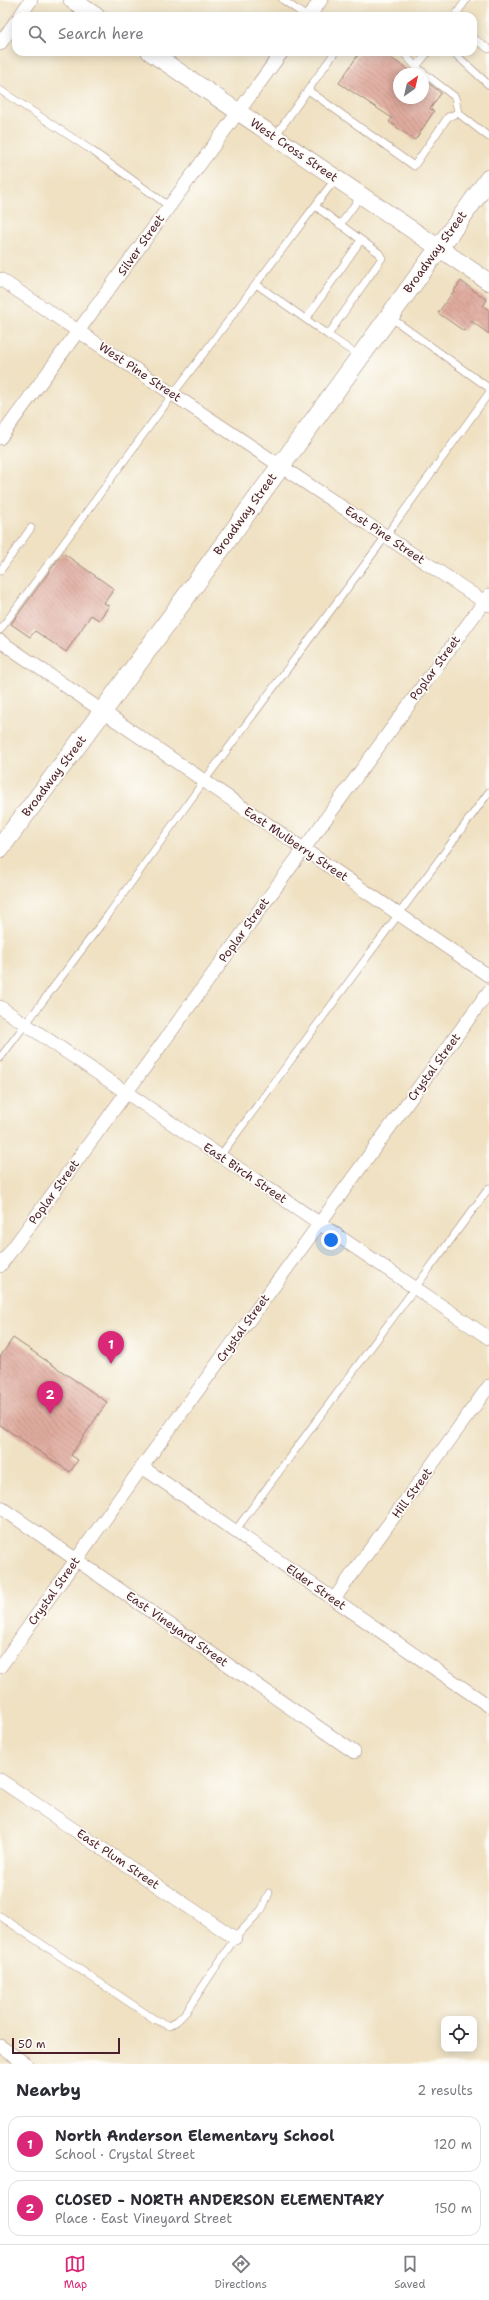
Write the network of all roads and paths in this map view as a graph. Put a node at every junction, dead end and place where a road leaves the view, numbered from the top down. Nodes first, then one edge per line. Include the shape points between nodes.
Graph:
1 (31, 0) edge
2 (72, 0) edge
3 (283, 0) edge
4 (321, 0) edge
5 (466, 0) edge
6 (23, 12) edge
7 (90, 12) edge
8 (305, 12) edge
9 (313, 12) edge
10 (458, 12) edge
11 (12, 27) edge
12 (477, 41) edge
13 (0, 44) edge
14 (489, 49) edge
15 (156, 56) edge
16 (279, 56) edge
17 (332, 56) edge
18 (406, 56) edge
19 (425, 56) edge
20 (457, 56) edge
21 (416, 67) junction
22 (489, 85) edge
23 (0, 90) edge
24 (308, 90) junction
25 (238, 112) junction
26 (458, 113) junction
27 (275, 136) junction
28 (489, 137) edge
29 (336, 178) junction
30 (489, 179) edge
31 (362, 195) junction
32 (169, 206) junction
33 (315, 206) junction
34 (340, 225) junction
35 (361, 240) junction
36 (438, 247) junction
37 (0, 279) edge
38 (489, 282) edge
39 (256, 284) junction
40 (388, 316) junction
41 (306, 319) junction
42 (79, 332) junction
43 (328, 335) junction
44 (359, 356) junction
45 (489, 388) edge
46 (489, 392) edge
47 (173, 394) junction
48 (0, 438) edge
49 (281, 465) junction
50 (31, 528) dead end
51 (386, 536) junction
52 (0, 571) edge
53 (487, 600) edge
54 (0, 630) edge
55 (0, 641) edge
56 (103, 712) junction
57 (204, 781) junction
58 (489, 792) edge
59 (0, 848) edge
60 (303, 849) junction
61 (398, 914) junction
62 (489, 976) edge
63 (489, 991) edge
64 (0, 1007) edge
65 (25, 1024) junction
66 (0, 1058) edge
67 (126, 1092) junction
68 (220, 1156) junction
69 (489, 1188) edge
70 (320, 1224) junction
71 (0, 1266) edge
72 (415, 1288) junction
73 (489, 1338) edge
74 (489, 1386) edge
75 (142, 1467) junction
76 (0, 1507) edge
77 (235, 1531) junction
78 (76, 1559) junction
79 (334, 1599) junction
80 (4, 1654) edge
81 (0, 1667) edge
82 (489, 1706) edge
83 (354, 1752) dead end
84 (0, 1780) edge
85 (269, 1893) dead end
86 (0, 1916) edge
87 (235, 1938) junction
88 (0, 2046) edge
89 (26, 2064) edge

1 - 6 street
2 - 7 street
3 - 8 lane
4 - 9 street
5 - 10 lane
11 - 13 street
12 - 14 lane
15 - 25 street, West Cross Street
16 - 25 street, Silver Street
17 - 24 lane
18 - 21 lane
19 - 21 lane
20 - 22 lane
21 - 26 lane via 456,97
23 - 32 lane via 91,150
24 - 26 lane via 414,166 448,117
24 - 27 lane
25 - 27 street, West Cross Street
25 - 32 street, Silver Street
26 - 28 lane
27 - 29 street, West Cross Street
29 - 31 street, West Cross Street
29 - 33 lane
30 - 36 main road, Broadway Street
31 - 34 lane
31 - 36 street, West Cross Street
32 - 42 street, Silver Street
33 - 34 lane
33 - 39 lane
34 - 35 lane
35 - 41 lane
35 - 43 lane via 379,253 381,262
36 - 38 street, West Cross Street
36 - 40 main road, Broadway Street
37 - 42 street, West Pine Street
39 - 41 lane
39 - 47 lane
40 - 44 main road, Broadway Street
40 - 45 lane
41 - 43 lane
42 - 47 street, West Pine Street
42 - 48 street, Silver Street
43 - 44 lane
44 - 49 main road, Broadway Street
46 - 51 lane
47 - 49 street, West Pine Street
47 - 54 lane
49 - 51 street, East Pine Street
49 - 56 main road, Broadway Street
50 - 52 lane
51 - 53 street, East Pine Street
51 - 57 lane
53 - 60 street, Poplar Street
55 - 56 street, East Mulberry Street
56 - 57 street, East Mulberry Street
56 - 59 main road, Broadway Street
57 - 60 street, East Mulberry Street
57 - 65 lane via 108,915
58 - 61 lane
60 - 61 street, East Mulberry Street
60 - 67 street, Poplar Street
61 - 62 street, East Mulberry Street
61 - 68 lane
63 - 70 street, Crystal Street
64 - 65 street, East Birch Street
65 - 66 lane
65 - 67 street, East Birch Street
67 - 68 street, East Birch Street
67 - 71 street, Poplar Street
68 - 70 street, East Birch Street
69 - 72 lane
70 - 72 street, East Birch Street
70 - 75 street, Crystal Street
72 - 73 street, East Birch Street
72 - 77 lane
74 - 79 street, Hill Street
75 - 77 street, Elder Street
75 - 78 street, Crystal Street
76 - 78 street, East Vineyard Street
77 - 79 street, Elder Street
78 - 80 street, Crystal Street
78 - 83 street, East Vineyard Street
79 - 82 street, Elder Street
80 - 81 street, Crystal Street
84 - 87 street, East Plum Street
85 - 87 lane via 262,1909
86 - 87 lane via 154,2019 169,2026 186,2012
88 - 89 street

